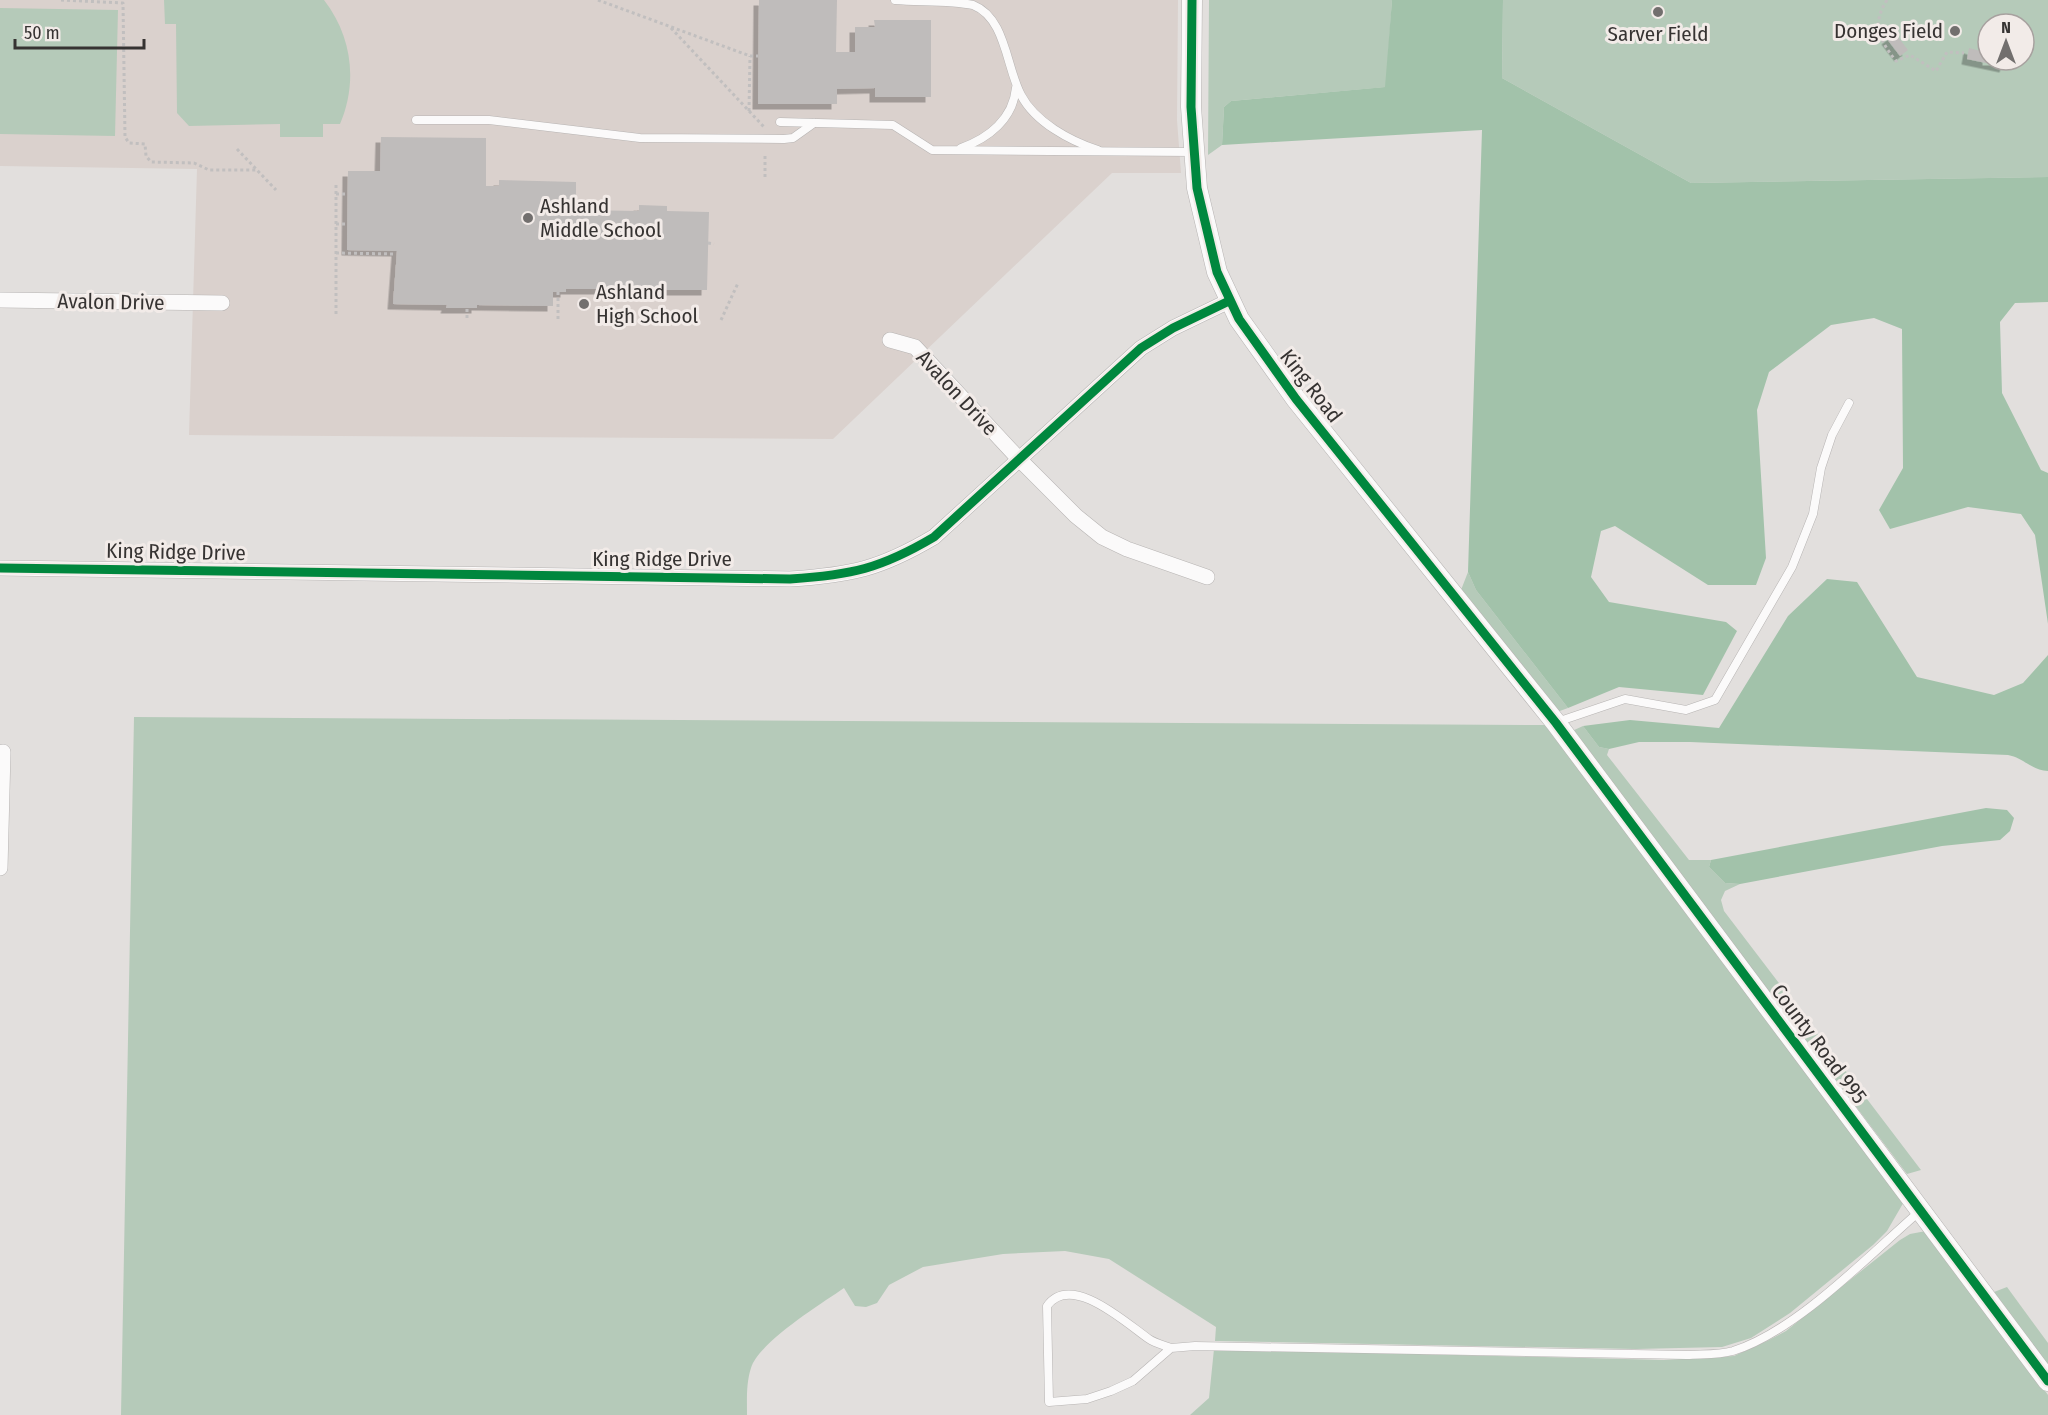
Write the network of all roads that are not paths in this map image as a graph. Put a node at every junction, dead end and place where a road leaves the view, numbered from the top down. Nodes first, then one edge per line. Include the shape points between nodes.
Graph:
1 (895, 0) edge
2 (1192, 0) edge
3 (1016, 83) junction
4 (416, 120) dead end
5 (780, 122) dead end
6 (814, 123) junction
7 (957, 150) junction
8 (1193, 152) junction
9 (1109, 153) junction
10 (0, 300) edge
11 (1229, 301) junction
12 (222, 303) dead end
13 (890, 340) dead end
14 (1849, 403) dead end
15 (1018, 458) junction
16 (0, 568) edge
17 (1207, 577) dead end
18 (1558, 726) junction
19 (3, 752) dead end
20 (0, 868) edge
21 (1921, 1210) junction
22 (1171, 1348) junction
23 (2048, 1381) edge

1 - 3 lane via 963,2 981,9 995,23
2 - 8 street, King Road
3 - 7 lane via 1015,97 1000,125
3 - 9 lane via 1031,109 1045,121 1086,146
4 - 6 lane via 489,120 640,138 784,140
5 - 6 lane
6 - 7 lane via 893,125 932,150
7 - 9 lane
8 - 9 lane
8 - 11 street, King Road via 1202,217
10 - 12 street, Avalon Drive
11 - 15 street, King Ridge Drive via 1141,348
11 - 18 street, King Road via 1296,399
13 - 15 street, Avalon Drive via 915,347
14 - 18 lane via 1832,435 1813,514 1792,567 1715,699 1686,710 1625,699
15 - 16 street, King Ridge Drive via 934,537 900,557 844,575 790,579
15 - 17 street, Avalon Drive via 1102,537
18 - 21 street, County Road 995
19 - 20 street
21 - 22 lane via 1796,1316 1761,1339 1730,1352 1687,1355 1212,1345
21 - 23 street, County Road 995
22 - 22 lane via 1133,1381 1111,1391 1087,1399 1049,1402 1047,1306 1053,1298 1066,1294 1085,1298 1125,1320 1150,1340

